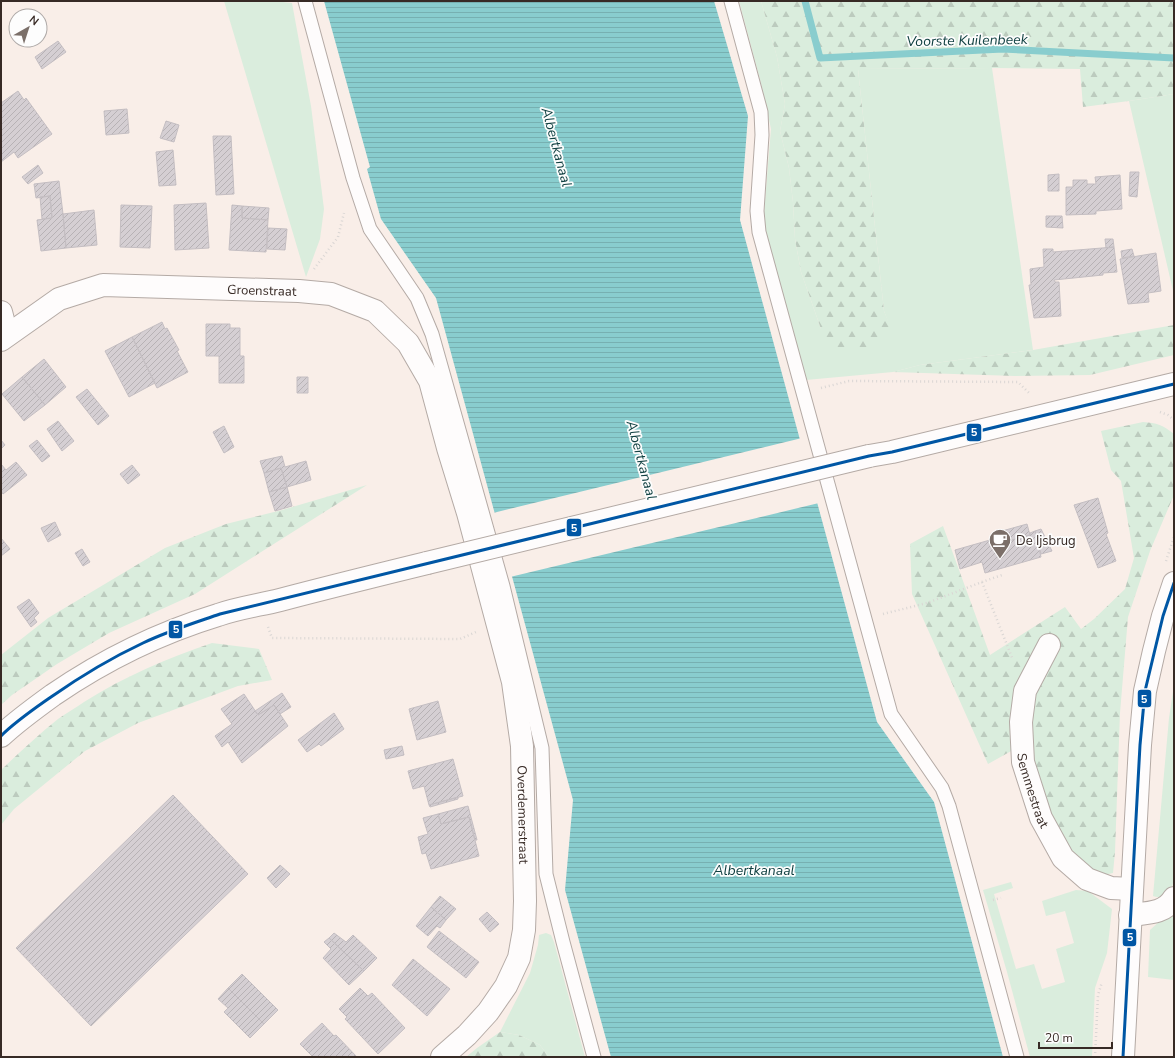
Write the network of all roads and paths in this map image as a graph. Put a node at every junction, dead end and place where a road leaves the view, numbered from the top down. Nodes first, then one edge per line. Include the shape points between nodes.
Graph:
1 (305, 1) edge
2 (731, 1) edge
3 (353, 178) junction
4 (299, 290) junction
5 (1, 312) edge
6 (4, 337) edge
7 (1174, 384) edge
8 (803, 393) junction
9 (1032, 397) dead end
10 (1157, 410) dead end
11 (1174, 420) edge
12 (448, 448) joint
13 (1002, 575) dead end
14 (982, 582) junction
15 (1174, 583) edge
16 (865, 618) junction
17 (272, 638) dead end
18 (460, 639) dead end
19 (1049, 645) dead end
20 (1026, 691) junction
21 (1, 736) edge
22 (1132, 889) junction
23 (1174, 898) edge
24 (1130, 915) junction
25 (442, 1057) edge
26 (594, 1057) edge
27 (1017, 1057) edge
28 (1123, 1057) edge

1 - 3 lane
2 - 8 lane via 761,112 762,135 756,211 759,232
3 - 4 path via 338,237
3 - 26 lane via 370,229 417,298 432,334 503,586 542,748 546,874
4 - 6 street, Groenstraat via 103,285 59,299
4 - 12 street, Groenstraat via 331,294 374,311 408,343 430,381
5 - 6 street
7 - 21 street, bridge via 220,614 150,640 110,659 74,680
8 - 9 path via 849,381 1018,382
8 - 16 lane
10 - 11 path
12 - 25 street, Overdemerstraat via 513,682 522,746 525,902 524,930 518,958 506,986 468,1035
13 - 14 path
14 - 16 path via 926,603
14 - 20 path
15 - 22 street via 1163,616 1145,691
16 - 27 lane via 891,714 942,788 949,806
17 - 18 path
19 - 20 street, Semmestraat
20 - 22 street, Semmestraat via 1021,722 1023,762 1041,818 1063,858 1087,879 1111,888
22 - 24 street
23 - 24 street via 1166,907 1156,912
24 - 28 street

